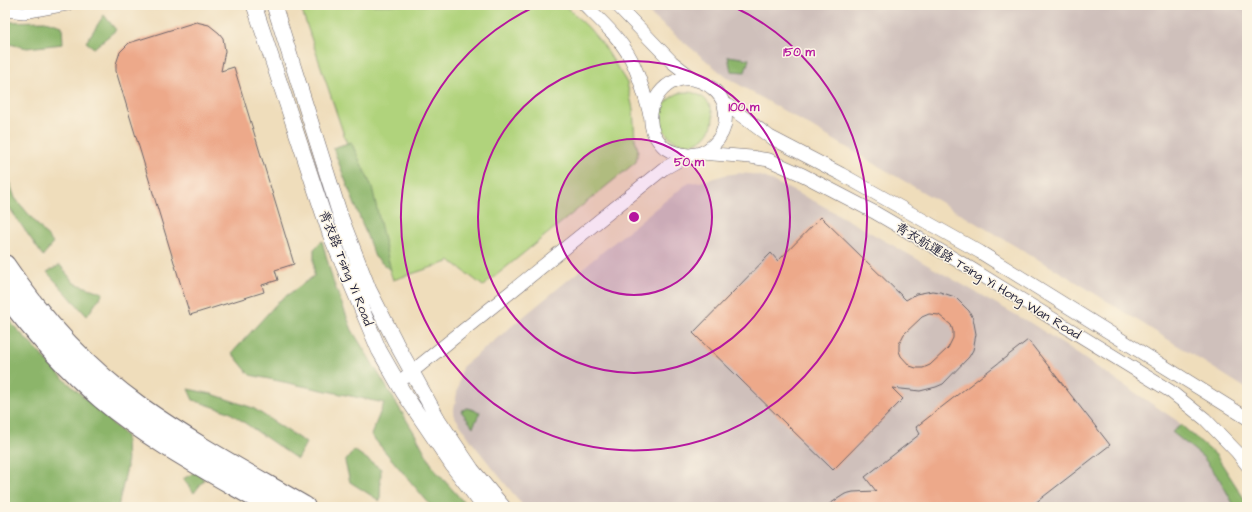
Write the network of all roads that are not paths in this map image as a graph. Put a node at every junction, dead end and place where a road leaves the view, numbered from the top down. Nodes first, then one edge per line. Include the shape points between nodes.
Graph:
1 (67, 5) edge
2 (248, 5) edge
3 (254, 5) edge
4 (274, 5) edge
5 (585, 5) edge
6 (617, 5) edge
7 (5, 11) edge
8 (259, 20) junction
9 (695, 80) junction
10 (723, 102) junction
11 (650, 115) junction
12 (664, 148) junction
13 (694, 154) junction
14 (663, 169) junction
15 (5, 265) edge
16 (5, 294) edge
17 (412, 372) junction
18 (398, 383) junction
19 (1247, 418) edge
20 (1247, 465) edge
21 (280, 502) edge
22 (305, 507) edge
23 (484, 507) edge
24 (503, 507) edge

1 - 7 street via 24,13
2 - 8 main road
3 - 8 main road, 青衣路 Tsing Yi Road
4 - 17 main road, 青衣路 Tsing Yi Road via 341,218 369,290
5 - 11 street via 609,28 631,60
6 - 9 street via 663,54
8 - 18 main road, 青衣路 Tsing Yi Road via 330,234 379,350
9 - 10 street via 716,91
9 - 11 street via 682,80 670,84 660,92 653,103
10 - 13 street via 726,114 720,138 712,147
10 - 19 street, 青衣航運路 Tsing Yi Hong Wan Road via 770,138 980,252
11 - 12 street via 651,128
12 - 13 street via 676,153
12 - 14 street
13 - 14 street
13 - 20 street, 青衣航運路 Tsing Yi Hong Wan Road via 769,160 874,212 1170,391 1205,419
14 - 17 street
15 - 21 highway via 47,320 90,366 139,406
16 - 21 highway via 53,352 103,399 128,418 189,459
17 - 18 street
17 - 24 main road, 青衣路 Tsing Yi Road via 439,421 468,464
18 - 23 main road, 青衣路 Tsing Yi Road via 455,469
21 - 22 highway

